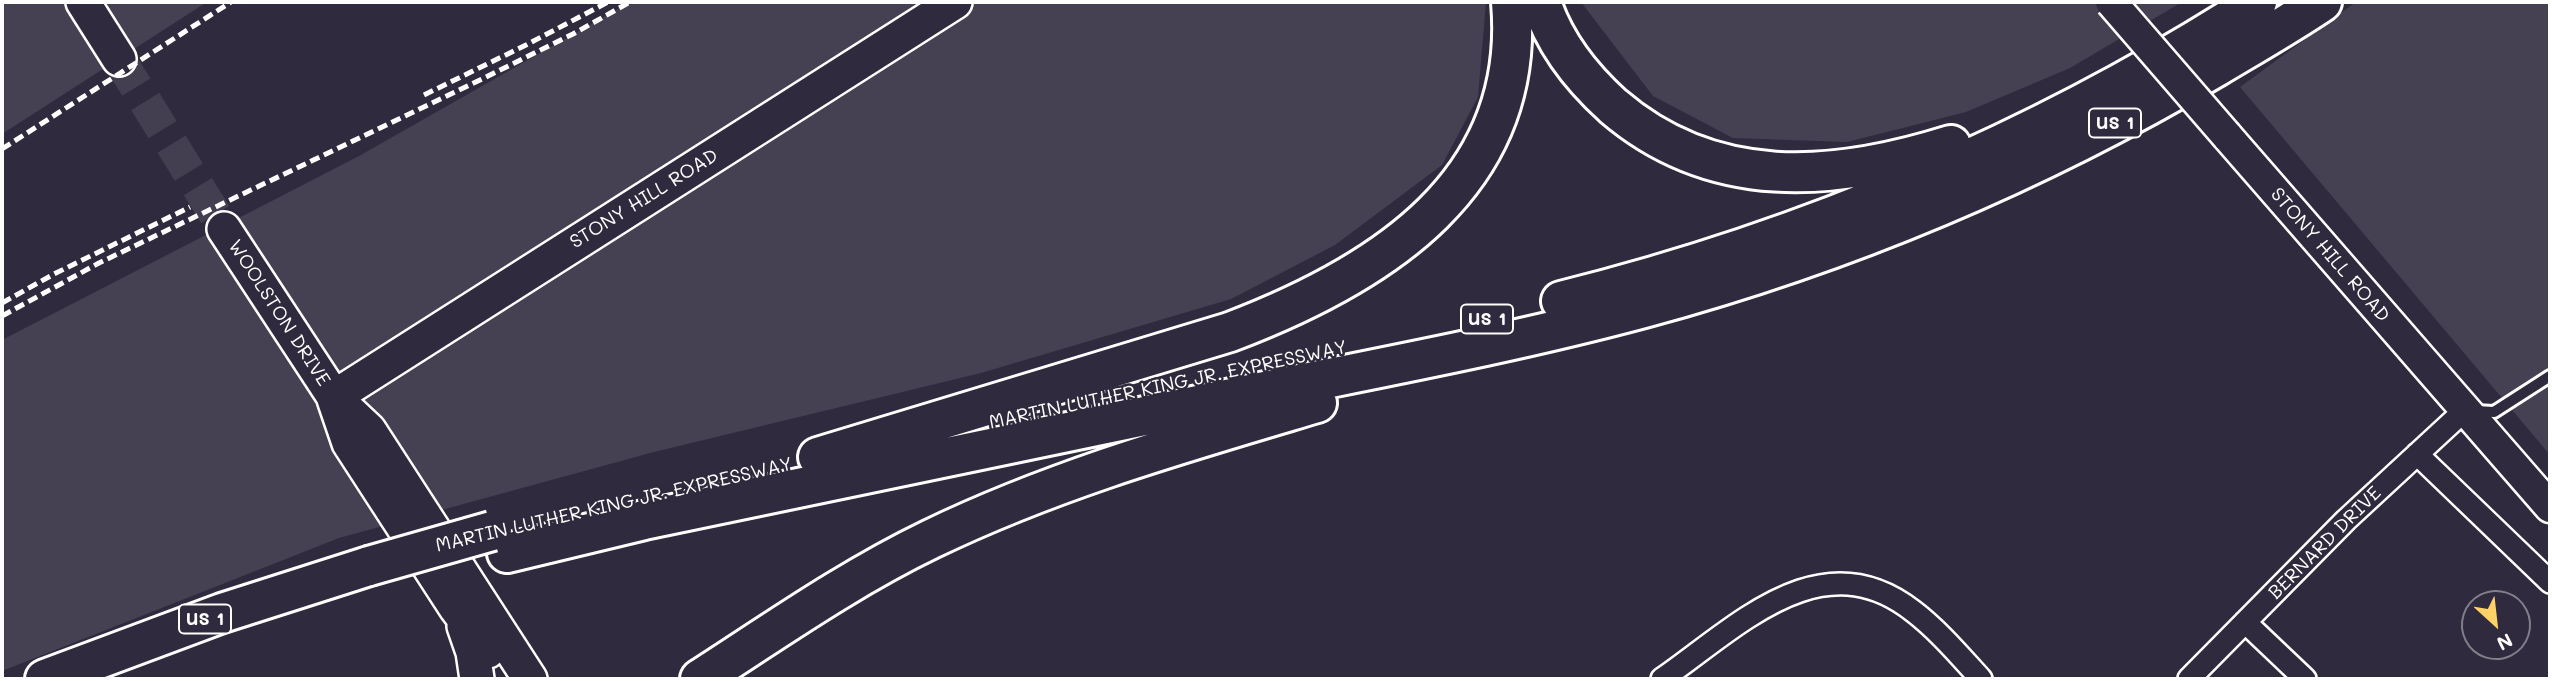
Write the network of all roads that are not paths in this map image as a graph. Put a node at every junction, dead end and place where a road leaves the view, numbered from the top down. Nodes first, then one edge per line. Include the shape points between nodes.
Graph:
1 (83, 2) edge
2 (955, 2) edge
3 (1511, 2) edge
4 (1541, 2) edge
5 (2111, 2) edge
6 (2257, 2) edge
7 (2322, 2) edge
8 (118, 59) tunnel mouth
9 (2124, 81) junction
10 (224, 229) tunnel mouth
11 (1580, 324) junction
12 (2550, 376) edge
13 (334, 397) junction
14 (2465, 410) junction
15 (2417, 454) junction
16 (818, 457) junction
17 (2550, 507) edge
18 (499, 542) junction
19 (376, 577) junction
20 (2550, 582) edge
21 (456, 608) junction
22 (2245, 622) junction
23 (45, 679) edge
24 (114, 679) edge
25 (477, 679) edge
26 (506, 679) edge
27 (530, 679) edge
28 (700, 679) edge
29 (1662, 679) edge
30 (1981, 679) edge
31 (2189, 679) edge
32 (2305, 679) edge

1 - 8 main road
2 - 13 main road, STONY HILL ROAD
3 - 16 highway via 1512,46 1505,94 1487,141 1441,207 1378,259 1292,307 1230,332
4 - 9 highway via 1555,34 1581,72 1622,113 1671,146 1747,170 1802,174 1902,159
5 - 14 street, STONY HILL ROAD, bridge
6 - 9 highway, MARTIN LUTHER KING JR. EXPRESSWAY / US 1
7 - 11 highway, MARTIN LUTHER KING JR. EXPRESSWAY / US 1 via 2139,110 1960,197 1772,270
9 - 16 highway, MARTIN LUTHER KING JR. EXPRESSWAY / US 1 via 2007,141 1873,200 1763,242 1637,281 1510,314
10 - 13 main road, WOOLSTON DRIVE
11 - 18 highway, MARTIN LUTHER KING JR. EXPRESSWAY / US 1 via 644,520
11 - 28 highway via 1146,454 1007,504 862,576
12 - 14 lane via 2494,412
13 - 21 main road, WOOLSTON DRIVE via 349,443
13 - 27 main road, WOOLSTON DRIVE via 369,430
14 - 15 street, BERNARD DRIVE
14 - 17 street, STONY HILL ROAD
15 - 20 street
15 - 22 street, BERNARD DRIVE
16 - 18 highway, MARTIN LUTHER KING JR. EXPRESSWAY / US 1 via 639,495
18 - 19 highway, MARTIN LUTHER KING JR. EXPRESSWAY / US 1, bridge
19 - 23 highway, MARTIN LUTHER KING JR. EXPRESSWAY / US 1 via 196,622
19 - 24 highway, MARTIN LUTHER KING JR. EXPRESSWAY / US 1
21 - 25 main road, WOOLSTON DRIVE via 473,652
21 - 26 main road, WOOLSTON DRIVE
22 - 31 street, BERNARD DRIVE
22 - 32 street
29 - 30 street via 1769,604 1812,586 1840,583 1866,586 1913,611

